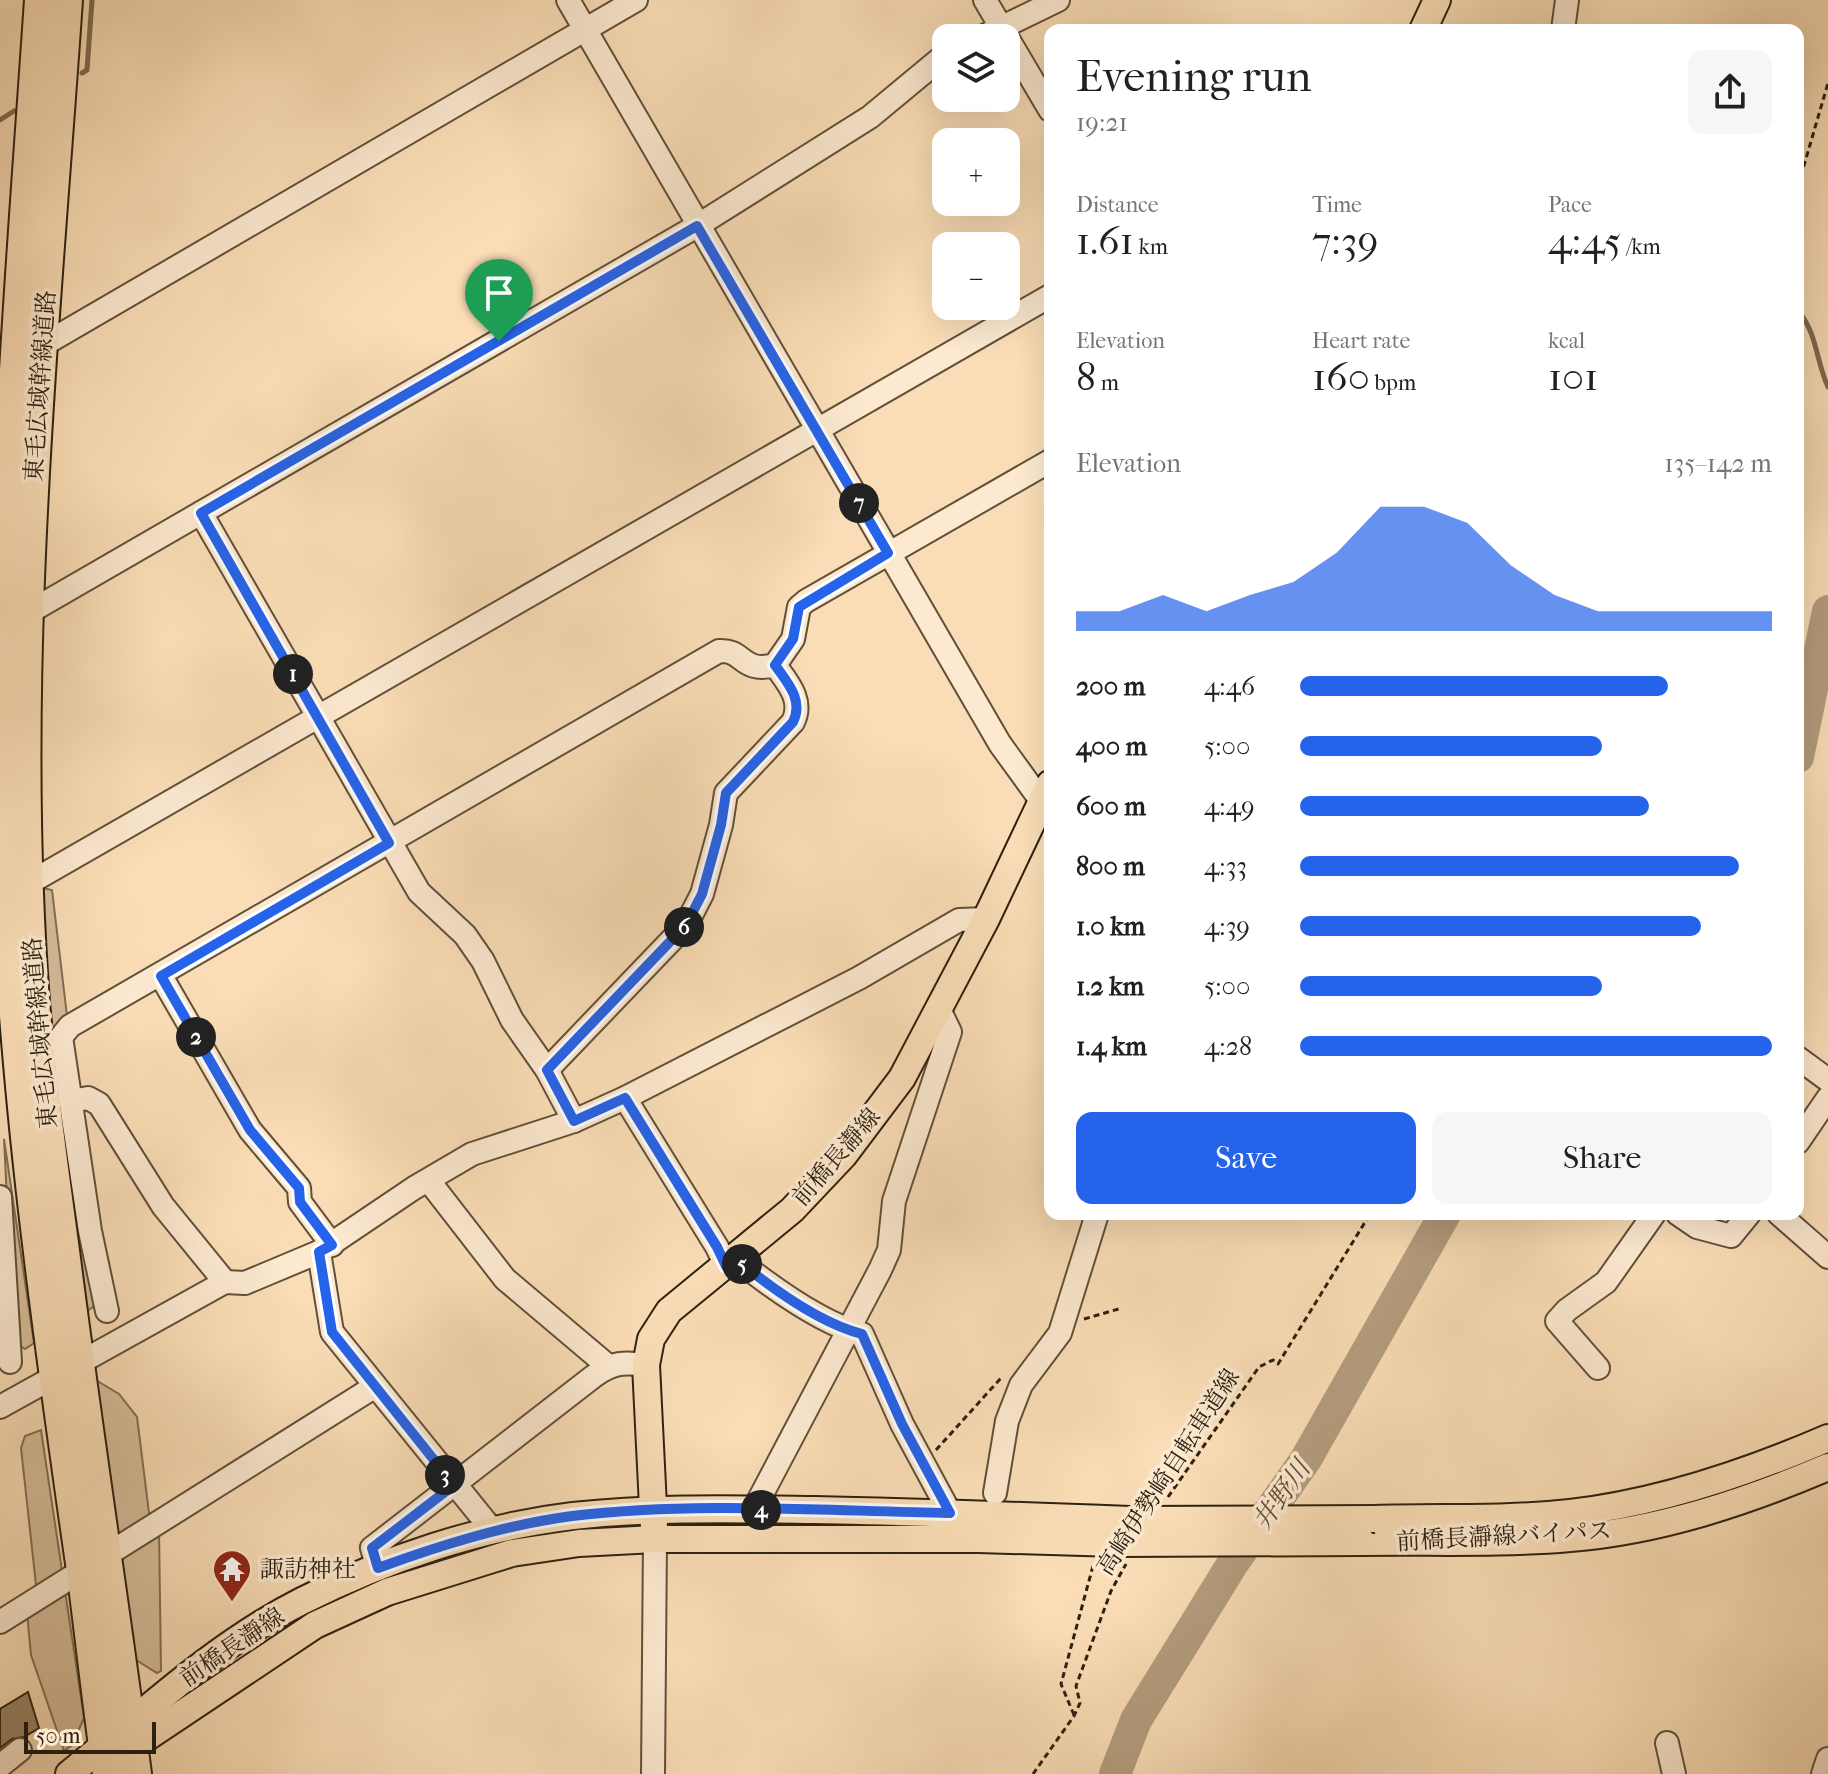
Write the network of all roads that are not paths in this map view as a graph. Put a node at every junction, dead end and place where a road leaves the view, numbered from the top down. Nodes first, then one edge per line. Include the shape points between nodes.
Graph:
1 (40, 0) edge
2 (67, 0) edge
3 (568, 0) edge
4 (636, 0) edge
5 (985, 0) edge
6 (1058, 0) edge
7 (1437, 0) edge
8 (1567, 0) edge
9 (1000, 24) edge
10 (1010, 24) edge
11 (1426, 24) edge
12 (1564, 24) edge
13 (585, 30) junction
14 (1020, 59) edge
15 (932, 66) edge
16 (1044, 100) edge
17 (697, 226) junction
18 (1044, 299) edge
19 (43, 345) junction
20 (817, 429) junction
21 (1044, 464) edge
22 (201, 513) junction
23 (888, 553) junction
24 (10, 622) edge
25 (775, 665) junction
26 (318, 718) junction
27 (1044, 795) edge
28 (1044, 805) edge
29 (389, 843) junction
30 (12, 893) edge
31 (986, 919) junction
32 (161, 976) junction
33 (938, 1007) junction
34 (1804, 1062) edge
35 (547, 1070) junction
36 (1828, 1080) edge
37 (625, 1098) junction
38 (1828, 1098) edge
39 (70, 1101) junction
40 (574, 1121) junction
41 (1804, 1133) edge
42 (429, 1181) junction
43 (0, 1197) edge
44 (1095, 1220) edge
45 (1650, 1220) edge
46 (1687, 1220) edge
47 (1744, 1220) edge
48 (1786, 1220) edge
49 (325, 1249) junction
50 (1828, 1257) edge
51 (731, 1262) junction
52 (225, 1282) junction
53 (107, 1311) dead end
54 (847, 1330) junction
55 (10, 1362) dead end
56 (646, 1365) junction
57 (608, 1366) junction
58 (1598, 1368) dead end
59 (66, 1371) junction
60 (374, 1387) junction
61 (0, 1407) edge
62 (1828, 1438) edge
63 (1828, 1467) edge
64 (454, 1485) junction
65 (995, 1493) dead end
66 (754, 1509) junction
67 (652, 1510) junction
68 (950, 1513) junction
69 (493, 1531) junction
70 (655, 1539) junction
71 (94, 1562) junction
72 (378, 1568) junction
73 (0, 1622) edge
74 (1667, 1743) dead end
75 (20, 1750) dead end
76 (116, 1757) edge
77 (1828, 1759) edge
78 (0, 1766) edge
79 (69, 1774) edge
80 (653, 1774) edge
81 (1674, 1774) edge
82 (1823, 1774) edge

1 - 24 highway, 東毛広域幹線道路 via 16,361
2 - 19 highway, 東毛広域幹線道路
3 - 13 street
4 - 13 street
5 - 9 street
6 - 10 street
7 - 11 main road
8 - 12 street
13 - 17 street
13 - 19 street
14 - 16 street
15 - 17 street via 870,117
17 - 20 street
17 - 22 street
18 - 20 street
19 - 24 highway, 東毛広域幹線道路
20 - 23 street
20 - 26 street
21 - 23 street
22 - 24 street
22 - 26 street
23 - 25 street via 799,607 793,639
23 - 27 street via 1000,744
24 - 30 highway, 東毛広域幹線道路
25 - 29 street via 749,666 733,653 719,651
25 - 35 street via 798,712 726,793 694,911 673,940
26 - 29 street
26 - 30 street
28 - 31 main road, 前橋長瀞線
29 - 32 street
29 - 35 street via 419,892 465,935
30 - 59 highway, 東毛広域幹線道路 via 22,1125
31 - 33 main road, 前橋長瀞線
31 - 37 street via 959,920 859,978
32 - 39 street via 70,1026 61,1037
32 - 49 street via 250,1130 299,1188 300,1202
33 - 51 main road, 前橋長瀞線 via 902,1078 844,1155 792,1210
33 - 54 street via 950,1032 894,1201 889,1250
34 - 36 street
35 - 40 street
37 - 40 street
37 - 51 street
38 - 41 street
39 - 52 street via 88,1098 99,1104 163,1206
39 - 53 street
40 - 42 street via 472,1154
42 - 49 street
42 - 57 street via 505,1279
43 - 55 street
44 - 65 street via 1060,1333 1021,1385 1007,1421
45 - 58 street via 1606,1282 1557,1321
46 - 47 street via 1731,1236
48 - 50 street
49 - 52 street via 245,1283
49 - 60 street via 332,1332
51 - 54 street
51 - 56 main road, 前橋長瀞線 via 669,1311 651,1339
52 - 59 street
54 - 66 street
54 - 68 street via 862,1334
56 - 57 street
56 - 67 main road, 前橋長瀞線
57 - 64 street
59 - 61 street
59 - 71 highway, 東毛広域幹線道路
60 - 64 street
60 - 71 street
62 - 68 main road, 前橋長瀞線バイパス, bridge via 1740,1472 1622,1506 1568,1514 1130,1520
63 - 70 main road, 前橋長瀞線バイパス, bridge via 1696,1515 1570,1539 1114,1552 968,1539
64 - 69 street
64 - 72 street via 372,1548
66 - 67 main road
66 - 68 main road
67 - 69 main road, 前橋長瀞線 via 571,1516
67 - 70 main road, 前橋長瀞線
69 - 72 main road, 前橋長瀞線
70 - 76 main road, 前橋長瀞線 via 512,1553 387,1592 315,1625
70 - 80 street
71 - 73 street
71 - 76 highway, 東毛広域幹線道路
72 - 76 main road, 前橋長瀞線 via 300,1602 157,1697
74 - 81 street
75 - 78 street
76 - 79 main road, 前橋長瀞線
77 - 82 street

